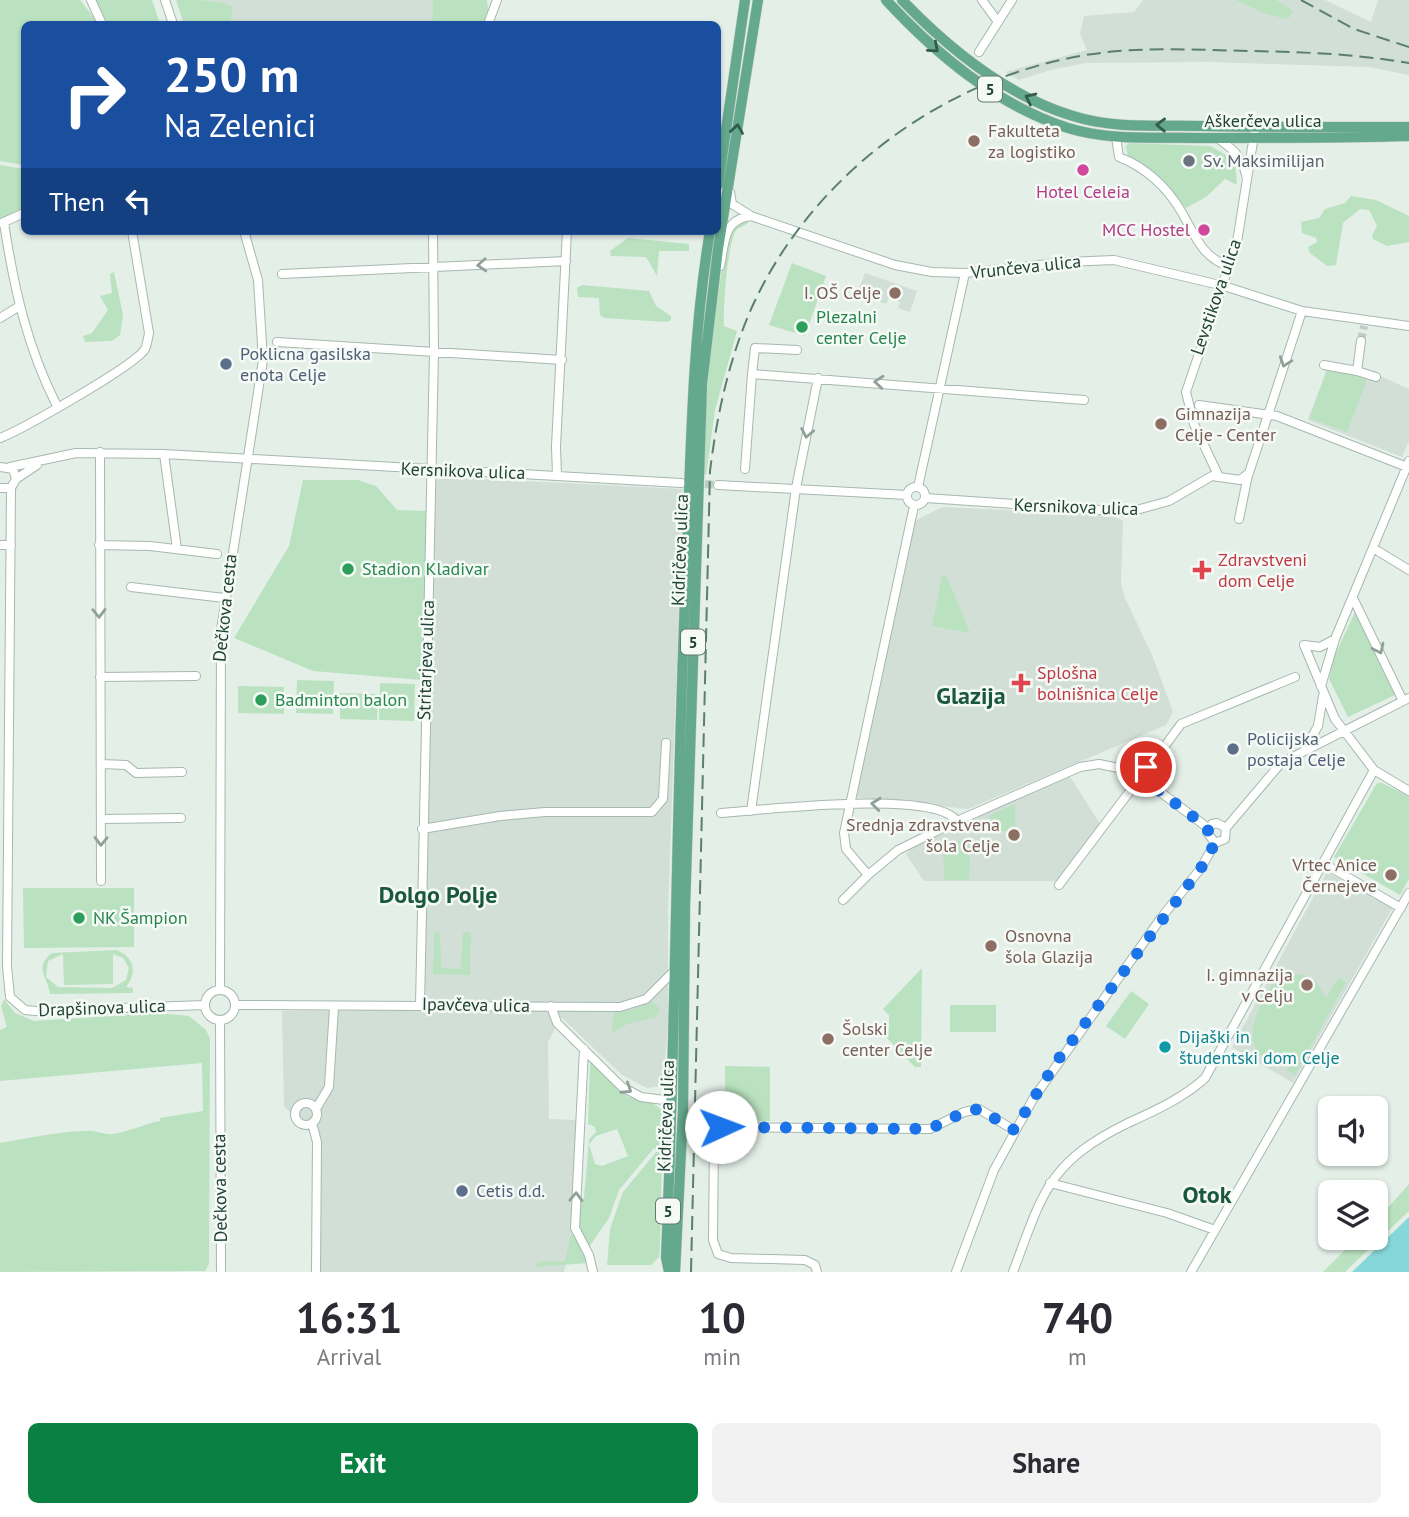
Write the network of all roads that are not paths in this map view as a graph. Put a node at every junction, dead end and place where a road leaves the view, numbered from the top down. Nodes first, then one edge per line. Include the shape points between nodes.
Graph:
1 (91, 0) edge
2 (164, 0) edge
3 (497, 0) edge
4 (745, 0) edge
5 (758, 0) edge
6 (886, 0) edge
7 (902, 0) edge
8 (982, 0) edge
9 (1012, 0) edge
10 (101, 21) edge
11 (172, 21) edge
12 (489, 21) edge
13 (998, 22) junction
14 (979, 52) dead end
15 (1409, 127) edge
16 (1255, 134) junction
17 (1116, 136) junction
18 (1409, 136) edge
19 (1217, 138) junction
20 (732, 163) junction
21 (721, 164) edge
22 (1247, 184) junction
23 (21, 214) edge
24 (751, 216) junction
25 (2, 223) edge
26 (721, 234) edge
27 (133, 235) edge
28 (245, 235) edge
29 (433, 235) edge
30 (567, 235) edge
31 (710, 235) edge
32 (721, 235) edge
33 (566, 261) junction
34 (1230, 267) junction
35 (435, 268) junction
36 (282, 274) dead end
37 (965, 274) junction
38 (713, 286) junction
39 (1224, 286) junction
40 (18, 307) junction
41 (1302, 311) junction
42 (0, 318) edge
43 (1409, 326) edge
44 (1361, 341) tunnel mouth
45 (277, 342) dead end
46 (797, 350) dead end
47 (434, 353) junction
48 (562, 360) junction
49 (1324, 365) dead end
50 (1357, 371) junction
51 (752, 374) junction
52 (1376, 377) dead end
53 (818, 378) junction
54 (940, 387) junction
55 (1083, 400) dead end
56 (1199, 405) dead end
57 (57, 407) junction
58 (1268, 414) junction
59 (0, 439) edge
60 (100, 453) junction
61 (164, 454) junction
62 (246, 457) junction
63 (41, 462) junction
64 (1408, 464) edge
65 (5, 467) edge
66 (745, 469) dead end
67 (432, 470) junction
68 (1249, 473) junction
69 (557, 475) junction
70 (1219, 477) junction
71 (16, 479) junction
72 (681, 483) tunnel mouth
73 (718, 485) tunnel mouth
74 (918, 487) junction
75 (0, 488) edge
76 (11, 488) junction
77 (796, 488) junction
78 (907, 495) junction
79 (926, 498) junction
80 (914, 506) junction
81 (1239, 519) dead end
82 (0, 545) edge
83 (10, 545) junction
84 (99, 545) junction
85 (1373, 548) junction
86 (177, 549) junction
87 (217, 554) dead end
88 (1409, 570) edge
89 (131, 586) dead end
90 (224, 598) junction
91 (1353, 598) junction
92 (5, 622) edge
93 (1335, 639) junction
94 (196, 676) dead end
95 (100, 677) junction
96 (1294, 677) dead end
97 (1322, 690) junction
98 (1406, 699) edge
99 (1343, 731) junction
100 (666, 743) dead end
101 (1304, 750) junction
102 (101, 764) junction
103 (1148, 769) junction
104 (1374, 770) junction
105 (1133, 771) junction
106 (181, 772) dead end
107 (1147, 782) junction
108 (1136, 783) junction
109 (1409, 791) edge
110 (849, 802) junction
111 (751, 811) junction
112 (721, 813) dead end
113 (181, 818) dead end
114 (101, 819) junction
115 (957, 821) junction
116 (1208, 828) junction
117 (1226, 828) junction
118 (422, 829) junction
119 (1215, 843) junction
120 (1323, 863) junction
121 (868, 876) junction
122 (101, 881) dead end
123 (5, 882) edge
124 (1059, 885) dead end
125 (1409, 894) edge
126 (843, 900) dead end
127 (1401, 908) junction
128 (4, 967) edge
129 (675, 970) junction
130 (220, 990) junction
131 (235, 1004) junction
132 (205, 1005) junction
133 (420, 1005) junction
134 (551, 1006) junction
135 (334, 1007) junction
136 (220, 1020) junction
137 (587, 1051) junction
138 (316, 1109) junction
139 (672, 1109) junction
140 (312, 1123) junction
141 (1014, 1130) junction
142 (1050, 1183) junction
143 (1215, 1230) junction
144 (220, 1272) edge
145 (316, 1272) edge
146 (593, 1272) edge
147 (669, 1272) edge
148 (675, 1272) edge
149 (817, 1272) edge
150 (956, 1272) edge
151 (1013, 1272) edge
152 (1191, 1272) edge

1 - 10 street
2 - 11 street
3 - 12 street
4 - 21 main road
20 -> 5 main road, Kidričeva ulica / 5
6 -> 17 main road, 5 via 941,54 1004,99 1068,128
16 -> 7 main road, Aškerčeva ulica / 5 via 1118,125 1071,116 1012,89 960,54
8 - 13 street
9 - 13 street
13 - 14 street
15 - 16 main road, Aškerčeva ulica / 5
16 - 18 main road, Aškerčeva ulica / 5
16 - 19 main road, Aškerčeva ulica / 5
16 - 22 street, Levstikova ulica
17 - 19 main road, Aškerčeva ulica / 5
17 - 34 street via 1119,157 1156,179 1180,209 1202,251
19 - 22 street via 1236,150
20 - 24 street via 730,200
20 - 26 main road, Kidričeva ulica / 5
22 - 34 street, Levstikova ulica
23 - 25 street
24 - 37 street, Vrunčeva ulica via 895,265
24 - 38 street via 729,225
25 - 40 street
27 - 57 street via 149,333 145,349
28 - 62 street, Dečkova cesta via 258,280 263,330 261,377
29 - 35 street, Stritarjeva ulica
30 - 33 street
31 - 129 main road, Kidričeva ulica / 5 via 689,455
32 - 38 main road, Kidričeva ulica / 5
33 -> 35 street
33 - 48 street
34 - 39 street, Levstikova ulica
35 - 36 street
35 - 47 street, Stritarjeva ulica
37 - 39 street, Vrunčeva ulica via 1114,260
37 - 54 street
38 - 148 main road, Kidričeva ulica / 5 via 698,456
39 - 41 street, Vrunčeva ulica
39 - 70 street, Levstikova ulica via 1188,381 1187,405
40 - 42 street
40 - 57 street
41 - 43 street, Vrunčeva ulica
41 -> 58 street
44 - 50 street
45 - 47 street
46 - 51 street via 755,348
47 - 48 street
47 - 67 street, Stritarjeva ulica
48 - 69 street
49 - 50 street
50 - 52 street
51 - 53 street
51 - 66 street
54 -> 53 street
53 -> 77 street
54 - 55 street
54 - 74 street
56 - 58 street
57 - 59 street
58 - 64 street
58 - 68 street
60 - 61 street, Kersnikova ulica
60 - 63 street, Kersnikova ulica via 76,453
60 - 84 street
61 - 62 street, Kersnikova ulica
61 - 86 street
62 - 67 street, Kersnikova ulica
62 - 90 street, Dečkova cesta
63 - 65 street
63 - 71 street
64 - 85 street
65 - 71 street
67 - 69 street, Kersnikova ulica
67 - 118 street, Stritarjeva ulica
68 - 70 street, Kersnikova ulica via 1240,480
68 - 81 street
69 - 72 street, Kersnikova ulica
70 - 79 street, Kersnikova ulica via 1203,479 1169,501 1129,512
71 - 76 street
73 - 77 street
74 - 78 street
74 - 79 street
75 - 76 street
76 - 83 street, Drapšinova ulica
77 - 78 street
77 - 111 street
78 - 80 street
79 - 80 street
80 - 110 street
82 - 83 street
83 - 92 street, Drapšinova ulica
84 - 86 street
84 -> 95 street
85 - 88 street
85 - 91 street
86 - 87 street
89 - 90 street
90 - 130 street, Dečkova cesta via 219,675
91 - 93 street
91 -> 98 street
92 - 123 street, Drapšinova ulica
93 - 97 street
93 - 97 street via 1320,647 1304,645
94 - 95 street
95 - 102 street
96 - 103 street via 1181,724
97 - 99 street
97 - 101 street via 1318,726
98 - 99 street
99 - 101 street
99 - 104 street
100 - 118 street via 663,799 652,811 545,812
101 - 117 street via 1274,769
102 - 106 street via 126,765 136,773
102 - 114 street
103 - 105 street via 1140,766
103 - 107 street
104 - 109 street
104 - 120 street
105 - 108 street
105 - 115 street via 1098,764 1080,767
107 - 108 street
107 - 116 street
108 - 124 street
110 - 111 street
115 -> 110 street via 953,815 935,810
110 - 121 street via 844,840
111 - 112 street
113 - 114 street
114 -> 122 street
115 - 121 street via 898,850
116 - 117 street via 1217,823
116 - 119 street via 1208,837
117 - 119 street via 1225,839
118 - 133 street, Stritarjeva ulica
119 - 141 street via 1057,1061
120 - 127 street
120 - 142 street via 1205,1078 1182,1097 1087,1145 1068,1159
121 - 126 street
123 - 128 street, Drapšinova ulica
125 - 127 street
127 - 143 street
128 - 132 street, Drapšinova ulica via 10,997 25,1010
129 - 134 street via 656,992 635,1004
129 - 139 main road, Kidričeva ulica / 5
130 - 131 street via 232,996
130 - 132 street via 211,993
131 - 135 street, Ipavčeva ulica
131 - 136 street via 232,1014
132 - 136 street via 211,1017
133 - 134 street, Ipavčeva ulica
133 - 135 street, Ipavčeva ulica
134 - 137 street, Ipavčeva ulica via 557,1023
135 - 138 street via 329,1087
136 - 144 street, Dečkova cesta
137 -> 139 street, Ipavčeva ulica via 630,1093 664,1100
146 -> 137 street via 575,1228
138 - 140 street
138 - 140 street via 302,1104 295,1113 300,1124
139 - 147 main road, Kidričeva ulica / 5
140 - 145 street via 317,1142
141 - 149 street via 979,1109 930,1129 721,1127 714,1140 713,1240 718,1254 805,1260 815,1265
141 - 150 street via 978,1207
142 - 143 street
142 - 151 street
143 - 152 street

